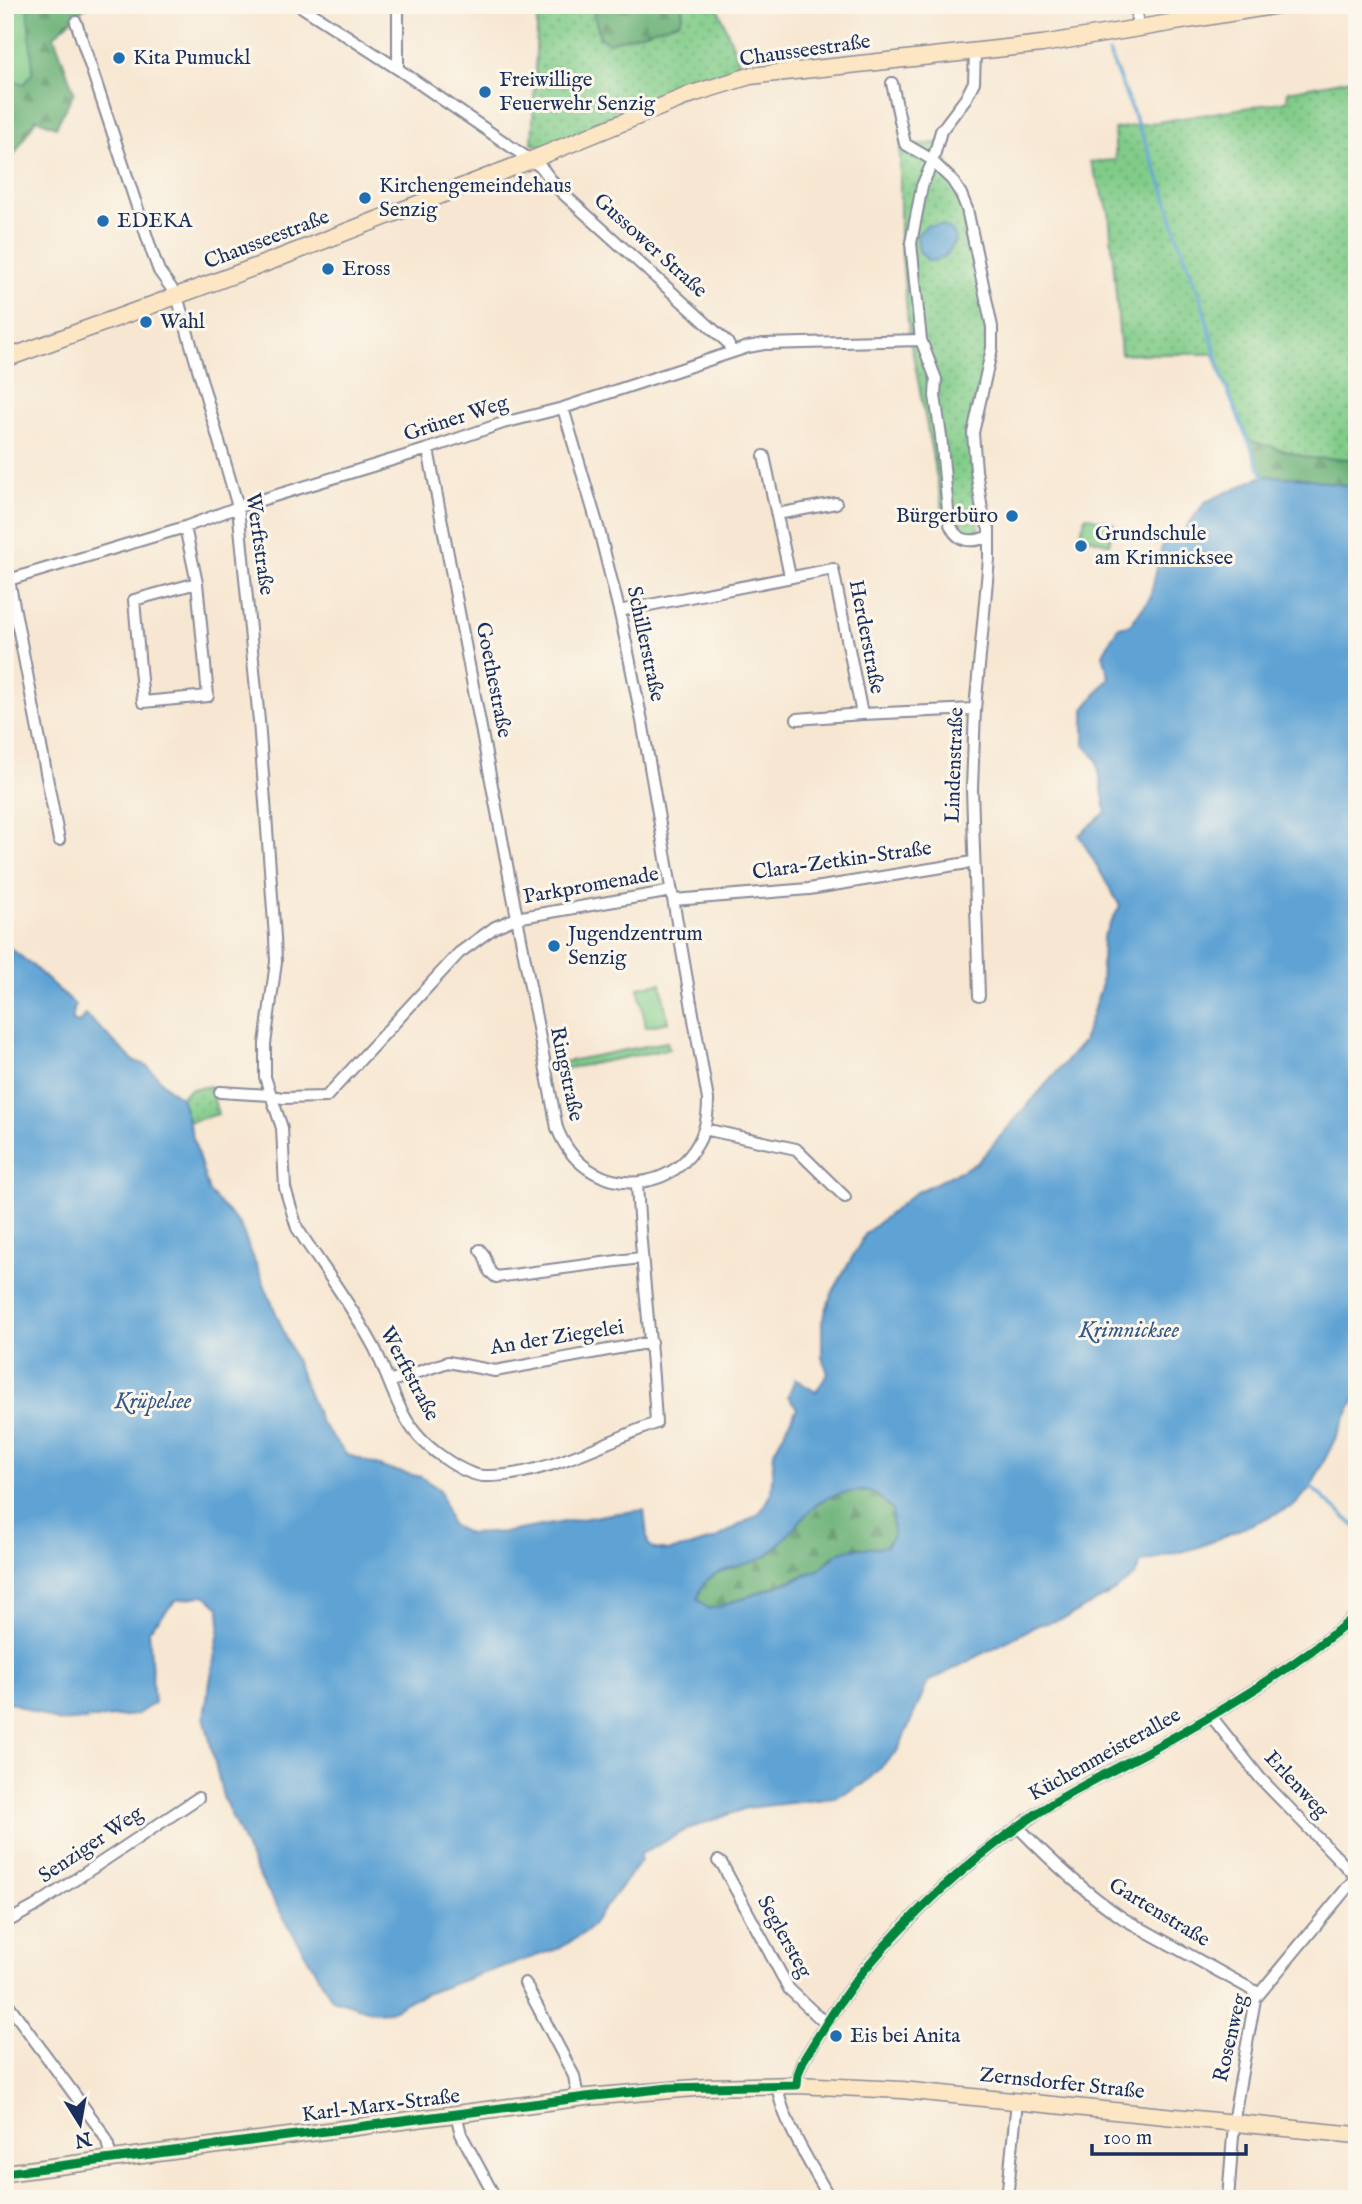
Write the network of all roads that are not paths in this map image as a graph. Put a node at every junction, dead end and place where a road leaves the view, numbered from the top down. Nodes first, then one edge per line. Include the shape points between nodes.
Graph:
1 (299, 5) edge
2 (398, 5) edge
3 (1138, 5) edge
4 (1279, 5) edge
5 (76, 22) dead end
6 (1136, 28) junction
7 (975, 52) junction
8 (398, 69) junction
9 (892, 83) dead end
10 (531, 160) junction
11 (932, 163) junction
12 (177, 296) junction
13 (921, 340) junction
14 (732, 352) junction
15 (5, 359) edge
16 (563, 408) junction
17 (428, 449) junction
18 (764, 456) dead end
19 (836, 503) dead end
20 (238, 507) junction
21 (776, 514) junction
22 (185, 527) junction
23 (989, 536) junction
24 (790, 576) junction
25 (7, 580) edge
26 (197, 583) junction
27 (619, 611) junction
28 (975, 709) junction
29 (862, 714) junction
30 (797, 719) dead end
31 (59, 840) dead end
32 (973, 862) junction
33 (673, 896) junction
34 (516, 918) junction
35 (979, 996) dead end
36 (220, 1092) dead end
37 (270, 1095) junction
38 (704, 1129) junction
39 (636, 1184) junction
40 (845, 1198) dead end
41 (480, 1251) dead end
42 (640, 1258) junction
43 (651, 1342) junction
44 (389, 1382) junction
45 (1357, 1615) edge
46 (1345, 1625) junction
47 (1357, 1638) edge
48 (1211, 1716) junction
49 (198, 1798) dead end
50 (1018, 1827) junction
51 (718, 1861) dead end
52 (1356, 1877) edge
53 (5, 1923) edge
54 (525, 1983) dead end
55 (1258, 1993) junction
56 (5, 2000) edge
57 (826, 2024) junction
58 (771, 2085) junction
59 (797, 2085) junction
60 (578, 2098) junction
61 (1017, 2101) junction
62 (456, 2114) junction
63 (1233, 2123) junction
64 (1357, 2136) edge
65 (111, 2159) junction
66 (5, 2173) edge
67 (496, 2199) edge
68 (830, 2199) edge
69 (1007, 2199) edge
70 (1228, 2199) edge

1 - 8 street, Gussower Straße
2 - 8 street
3 - 6 street
4 - 6 street, Chausseestraße
5 - 12 street, Werftstraße via 159,271
6 - 7 street, Chausseestraße
7 - 10 street, Chausseestraße via 750,76 692,94
7 - 11 street via 974,82 942,131
8 - 10 street, Gussower Straße
9 - 11 street, Lindenstraße via 905,144
10 - 12 street, Chausseestraße
10 - 14 street, Gussower Straße via 727,342
11 - 13 street via 922,187 911,243
11 - 23 street, Lindenstraße via 952,180 967,209 992,327 992,348 973,433
12 - 15 street, Chausseestraße
12 - 20 street, Werftstraße
13 - 14 street, Grüner Weg via 764,344
13 - 23 street via 936,379 952,532 976,541
14 - 16 street, Grüner Weg
16 - 17 street, Grüner Weg
16 - 27 street, Schillerstraße
17 - 20 street, Grüner Weg
17 - 34 street, Goethestraße
18 - 21 street
19 - 21 street
20 - 22 street, Grüner Weg
20 - 37 street, Werftstraße via 275,937 275,976 265,1044
21 - 24 street
22 - 25 street, Grüner Weg
22 - 26 street
23 - 28 street, Lindenstraße
24 - 27 street, Herderstraße
24 - 29 street, Herderstraße via 833,569
25 - 31 street, Grüner Weg
26 - 26 street via 208,696 143,702 134,600
27 - 33 street, Schillerstraße
28 - 29 street, Herderstraße
28 - 32 street, Lindenstraße
29 - 30 street, Herderstraße
32 - 33 street, Clara-Zetkin-Straße via 809,889
32 - 35 street, Lindenstraße
33 - 34 street, Parkpromenade
33 - 38 street via 708,1100
34 - 37 street via 458,953 326,1097
34 - 39 street, Ringstraße via 561,1139 589,1170
36 - 37 street
37 - 44 street, Werftstraße via 282,1128 285,1188 297,1228 363,1329
38 - 39 street via 680,1166
38 - 40 street via 796,1149
39 - 42 street
41 - 42 street via 496,1277
42 - 43 street
43 - 44 street, An der Ziegelei via 495,1371 448,1362
43 - 44 street, Werftstraße via 656,1423 521,1473 472,1474 427,1444 414,1430
45 - 46 street, Küchenmeisterallee
46 - 47 street
46 - 48 street, Küchenmeisterallee
48 - 50 street, Küchenmeisterallee
48 - 52 street, Erlenweg via 1260,1778
49 - 53 street, Senziger Weg
50 - 55 street, Gartenstraße via 1059,1869 1106,1906
50 - 57 street, Küchenmeisterallee via 918,1911 864,1970
51 - 57 street, Seglersteg via 789,1989
52 - 55 street, Rosenweg
54 - 60 street via 574,2076
55 - 63 street, Rosenweg
56 - 65 street via 102,2132
57 - 59 street, Küchenmeisterallee via 803,2061
58 - 59 street, Zernsdorfer Straße
58 - 60 street, Karl-Marx-Straße via 657,2089
58 - 68 street
59 - 61 street, Zernsdorfer Straße
60 - 62 street, Karl-Marx-Straße
61 - 63 street, Zernsdorfer Straße
61 - 69 street
62 - 65 street, Karl-Marx-Straße
62 - 67 street via 461,2134
63 - 64 street, Zernsdorfer Straße
63 - 70 street, Rosenweg
65 - 66 street, Karl-Marx-Straße

